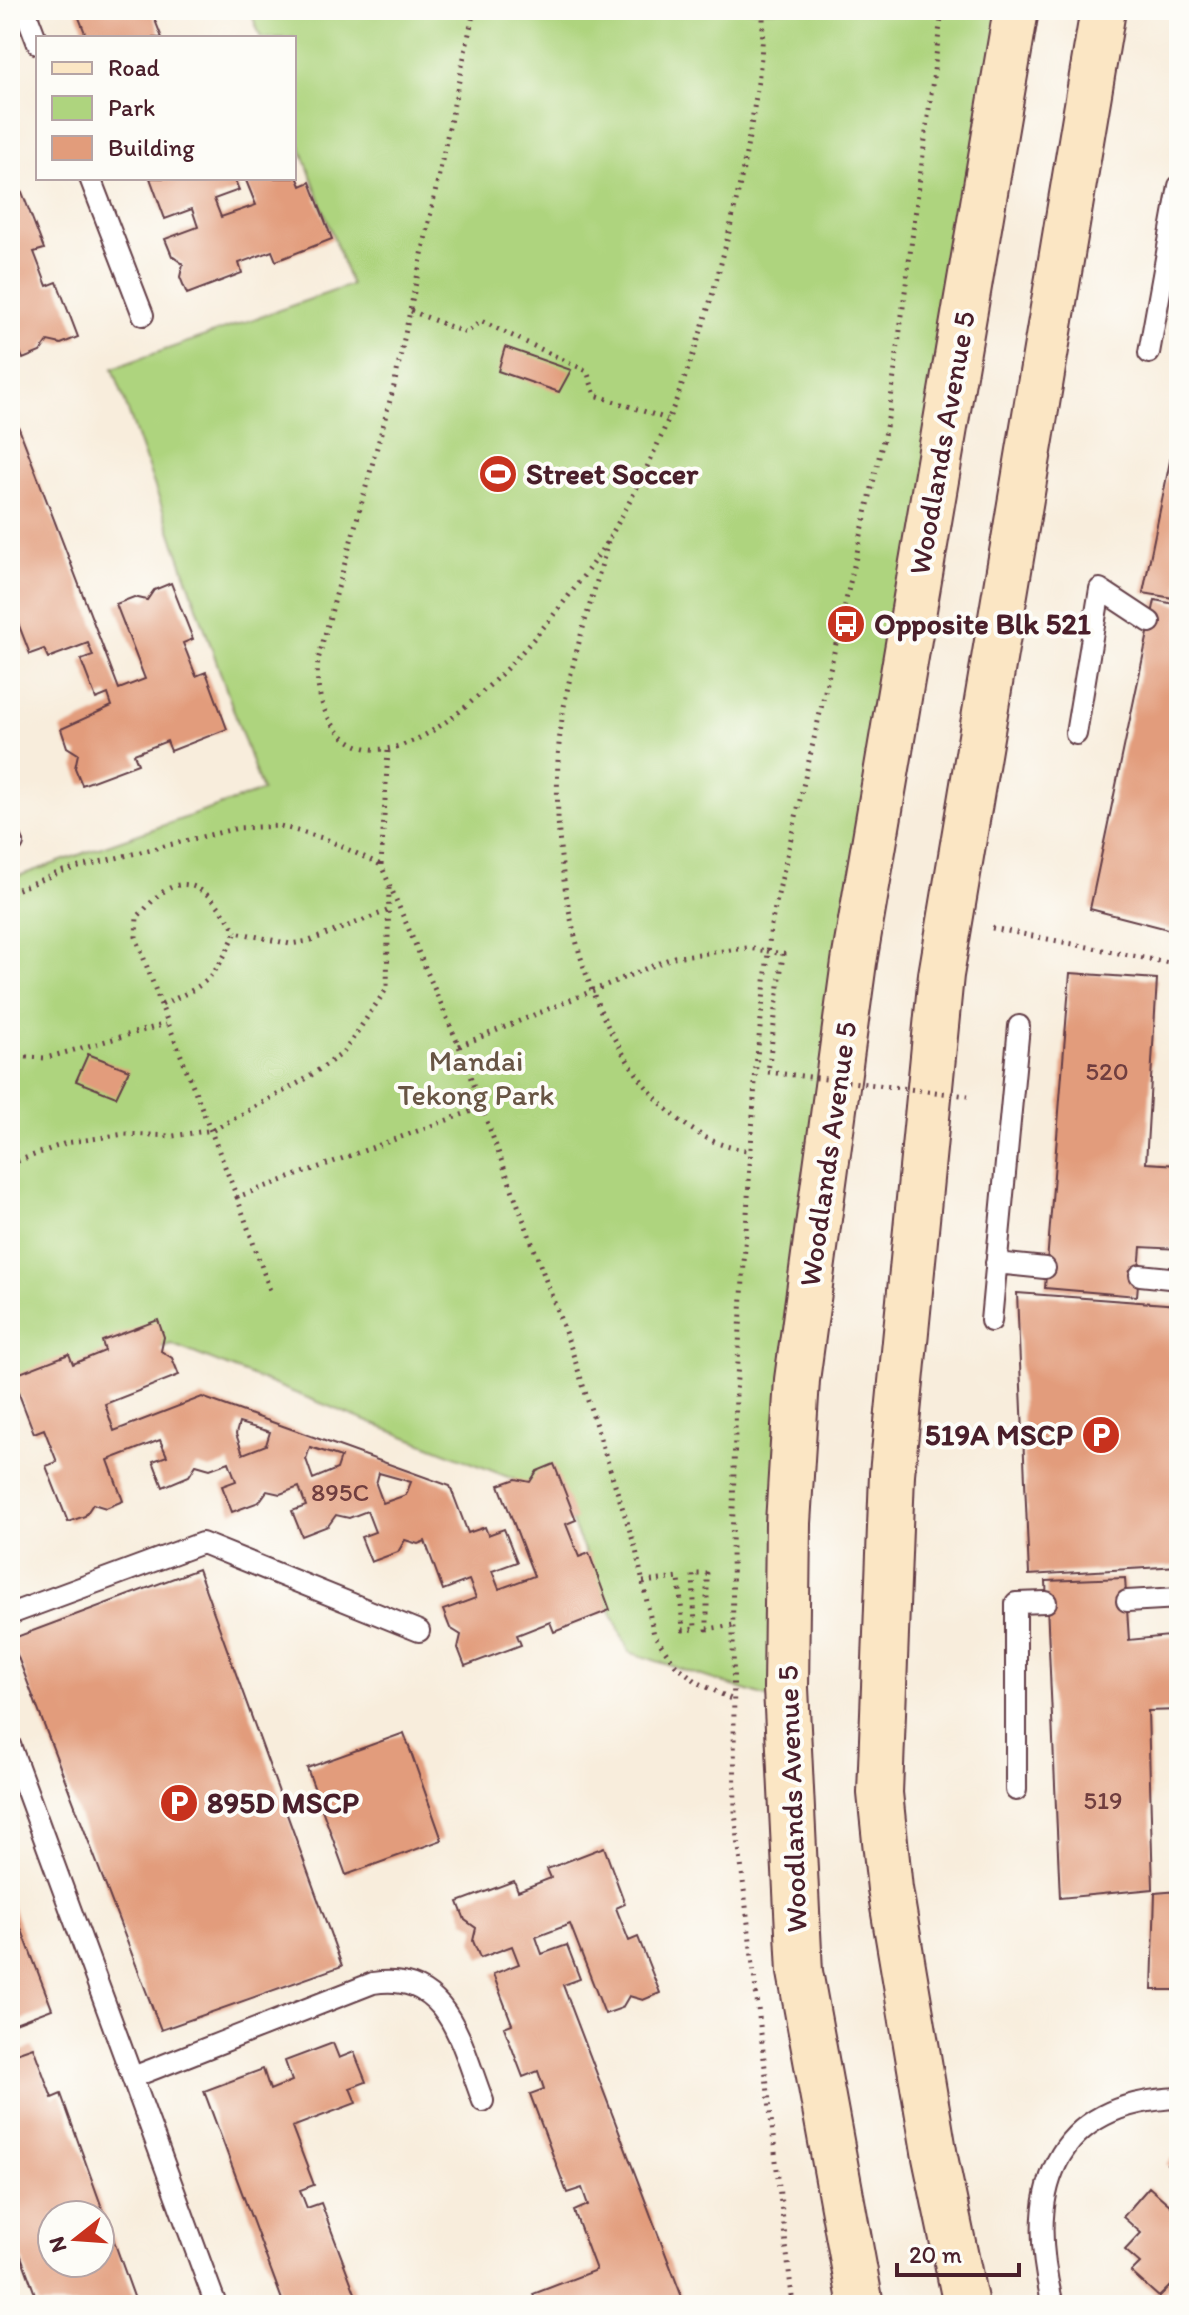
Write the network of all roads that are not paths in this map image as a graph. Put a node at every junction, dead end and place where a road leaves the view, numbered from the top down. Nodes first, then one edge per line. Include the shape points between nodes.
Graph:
1 (25, 10) edge
2 (1016, 10) edge
3 (1103, 10) edge
4 (36, 39) edge
5 (91, 180) edge
6 (1179, 186) edge
7 (1169, 295) edge
8 (143, 315) dead end
9 (1149, 353) dead end
10 (1150, 622) dead end
11 (1076, 734) dead end
12 (1019, 1026) dead end
13 (996, 1263) junction
14 (1045, 1268) dead end
15 (1140, 1275) dead end
16 (1179, 1279) edge
17 (991, 1321) dead end
18 (1179, 1598) edge
19 (1127, 1601) dead end
20 (1046, 1602) dead end
21 (10, 1614) edge
22 (419, 1631) dead end
23 (10, 1745) edge
24 (1016, 1790) dead end
25 (133, 2077) junction
26 (1179, 2098) edge
27 (483, 2101) dead end
28 (216, 2305) edge
29 (861, 2305) edge
30 (966, 2305) edge
31 (1053, 2305) edge

1 - 4 lane
2 - 29 main road, Woodlands Avenue 5 via 854,962 797,1380 786,1688 800,1972
3 - 30 main road via 944,960 892,1474 880,1793 911,2015
5 - 8 lane
6 - 7 lane
7 - 9 lane
10 - 11 lane via 1100,589
12 - 13 lane
13 - 14 lane
13 - 17 lane
15 - 16 lane
18 - 19 lane
20 - 24 lane via 1016,1603
21 - 22 lane via 202,1543
23 - 25 lane
25 - 27 lane via 373,1983 402,1981 430,1995 451,2018
25 - 28 lane
26 - 31 lane via 1143,2100 1087,2122 1052,2165 1041,2222

